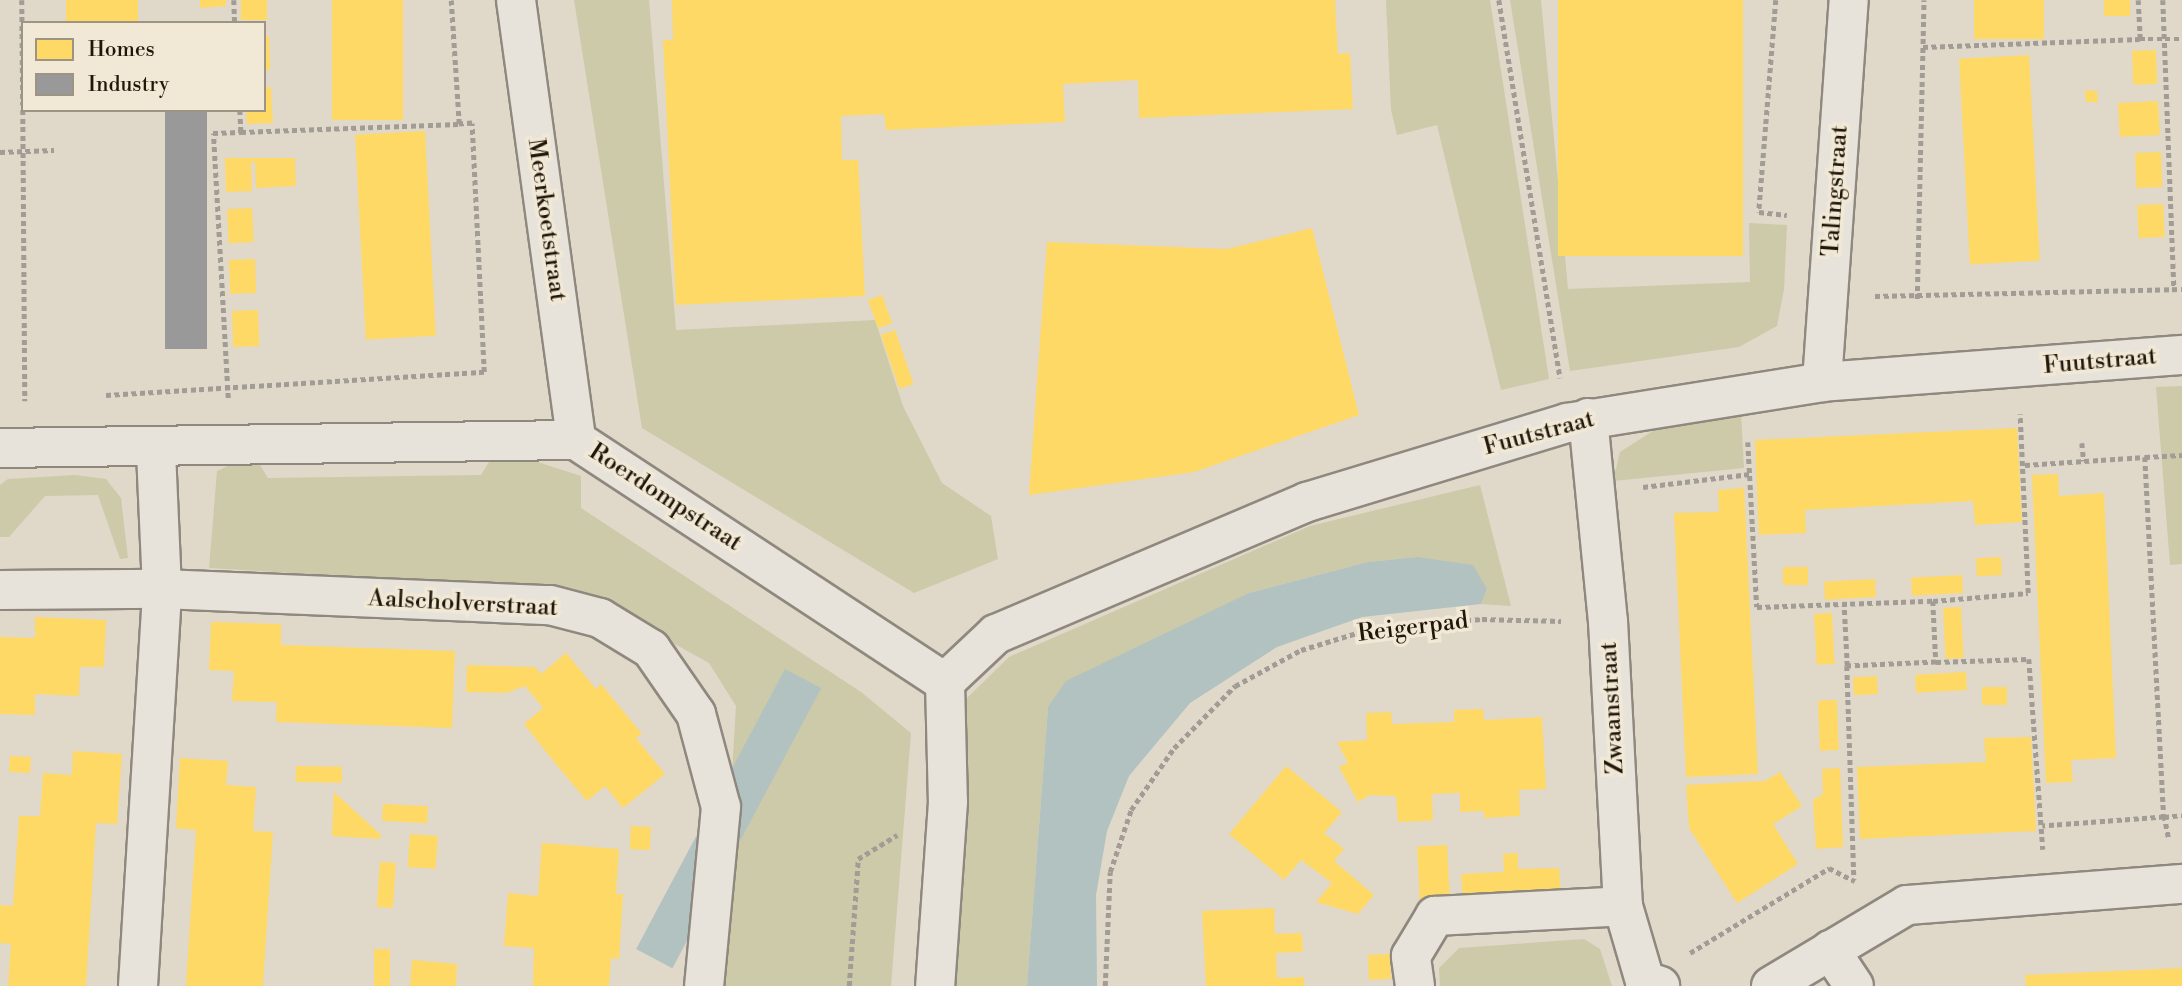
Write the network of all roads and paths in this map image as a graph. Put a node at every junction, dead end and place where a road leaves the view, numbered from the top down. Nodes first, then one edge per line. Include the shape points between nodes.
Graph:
1 (22, 0) edge
2 (234, 0) edge
3 (452, 0) edge
4 (516, 0) edge
5 (1499, 0) edge
6 (1849, 0) edge
7 (1924, 0) edge
8 (2138, 0) edge
9 (2163, 0) edge
10 (22, 21) edge
11 (236, 21) edge
12 (2164, 38) junction
13 (2140, 39) junction
14 (2182, 39) edge
15 (1923, 47) junction
16 (23, 112) edge
17 (240, 112) edge
18 (460, 124) junction
19 (241, 132) junction
20 (54, 150) dead end
21 (23, 151) junction
22 (0, 152) edge
23 (2174, 289) junction
24 (2182, 289) edge
25 (2182, 355) edge
26 (2015, 369) junction
27 (1822, 382) junction
28 (228, 388) junction
29 (1746, 394) junction
30 (99, 396) dead end
31 (37, 400) dead end
32 (13, 401) dead end
33 (25, 401) junction
34 (1577, 421) junction
35 (576, 440) junction
36 (230, 443) junction
37 (2082, 443) dead end
38 (0, 449) edge
39 (156, 449) junction
40 (2182, 455) edge
41 (2145, 457) junction
42 (2084, 461) junction
43 (2025, 465) junction
44 (1750, 474) junction
45 (1595, 492) junction
46 (162, 589) junction
47 (0, 590) edge
48 (1933, 601) junction
49 (1844, 606) junction
50 (1608, 621) junction
51 (1936, 662) junction
52 (1847, 666) junction
53 (945, 682) junction
54 (948, 802) junction
55 (2182, 815) edge
56 (2164, 817) junction
57 (2042, 826) junction
58 (1854, 880) junction
59 (2182, 884) edge
60 (2046, 893) junction
61 (1907, 905) junction
62 (1623, 906) junction
63 (1830, 950) junction
64 (1652, 983) edge
65 (138, 986) edge
66 (704, 986) edge
67 (849, 986) edge
68 (935, 986) edge
69 (1105, 986) edge
70 (1415, 986) edge
71 (1771, 986) edge
72 (1854, 986) edge

1 - 10 path
2 - 11 path
3 - 18 path
4 - 35 street, Meerkoetstraat
5 - 34 path
6 - 27 street, Talingstraat
7 - 15 path
8 - 13 path
9 - 12 path
12 - 13 path
12 - 14 path
12 - 23 path
13 - 15 path
15 - 23 path via 1917,299
16 - 21 path
17 - 19 path
18 - 19 path
18 - 28 path via 472,122 484,372
19 - 28 path via 213,133
20 - 21 path
21 - 22 path
21 - 33 path
23 - 24 path
25 - 26 street, Fuutstraat
26 - 27 street, Fuutstraat
26 - 43 path
27 - 29 street, Fuutstraat
28 - 30 path
28 - 36 path
29 - 34 street, Fuutstraat
29 - 44 path
31 - 33 path
32 - 33 path
34 - 45 street, Zwaanstraat
34 - 53 street, Fuutstraat via 1307,502 996,634
35 - 36 street, Roerdompstraat
35 - 53 street, Roerdompstraat
36 - 39 street, Roerdompstraat
37 - 42 path
38 - 39 street, Roerdompstraat
39 - 46 street
40 - 41 path
41 - 42 path
41 - 56 path
42 - 43 path
43 - 48 path via 2028,593
44 - 45 path
44 - 49 path via 1758,607
45 - 50 street, Zwaanstraat
46 - 47 street, Aalscholverstraat
46 - 65 street
46 - 66 street, Aalscholverstraat via 550,605 600,618 651,649 696,714 721,807
48 - 49 path
48 - 51 path
49 - 52 path
50 - 62 street, Zwaanstraat
50 - 69 path, Reigerpad via 1482,619 1373,628 1301,650 1235,686 1174,748 1131,810 1110,872
51 - 52 path
51 - 57 path via 2029,659
52 - 58 path
53 - 54 street
54 - 67 path via 859,859
54 - 68 street
55 - 56 path
56 - 57 path
57 - 60 path
58 - 61 path
58 - 64 path via 1829,868
59 - 60 street
60 - 61 street
61 - 63 street
62 - 64 street, Zwaanstraat
62 - 70 street via 1435,916 1411,956
63 - 71 street
63 - 72 street

